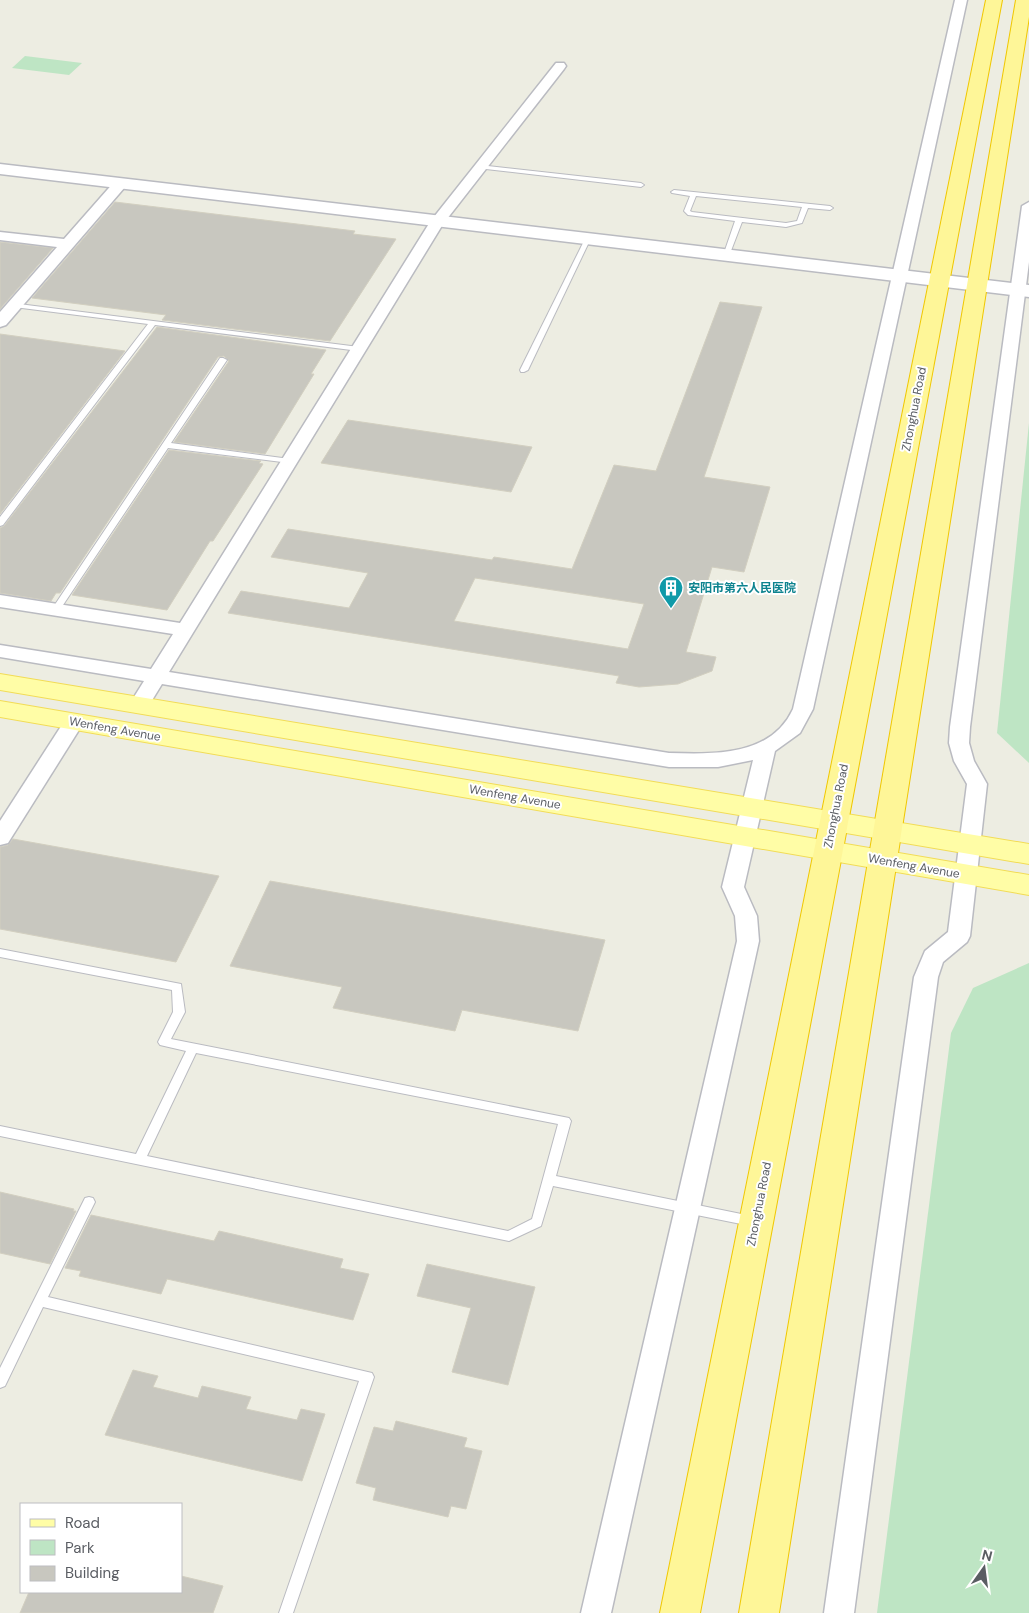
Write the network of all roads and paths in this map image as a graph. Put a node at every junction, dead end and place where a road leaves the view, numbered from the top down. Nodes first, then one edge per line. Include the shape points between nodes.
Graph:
1 (961, 0) edge
2 (994, 0) edge
3 (1024, 0) edge
4 (560, 66) dead end
5 (479, 167) junction
6 (0, 169) edge
7 (120, 184) junction
8 (641, 185) dead end
9 (674, 192) dead end
10 (694, 194) junction
11 (806, 206) junction
12 (1029, 206) edge
13 (830, 208) dead end
14 (739, 220) junction
15 (438, 222) junction
16 (0, 236) edge
17 (587, 240) junction
18 (68, 244) junction
19 (726, 256) junction
20 (900, 277) junction
21 (939, 281) junction
22 (977, 285) junction
23 (1023, 290) edge
24 (14, 306) junction
25 (0, 322) edge
26 (153, 323) junction
27 (359, 349) junction
28 (224, 360) dead end
29 (524, 370) dead end
30 (167, 445) junction
31 (290, 461) junction
32 (0, 523) edge
33 (0, 600) edge
34 (56, 609) junction
35 (186, 630) junction
36 (0, 651) edge
37 (157, 677) junction
38 (0, 682) edge
39 (139, 705) junction
40 (0, 709) edge
41 (74, 722) junction
42 (766, 748) junction
43 (752, 808) junction
44 (833, 821) junction
45 (886, 830) junction
46 (745, 837) junction
47 (0, 838) edge
48 (970, 844) junction
49 (827, 851) junction
50 (1029, 854) edge
51 (882, 860) junction
52 (966, 875) junction
53 (1029, 886) edge
54 (0, 953) edge
55 (193, 1048) junction
56 (0, 1131) edge
57 (140, 1160) junction
58 (549, 1180) junction
59 (89, 1202) dead end
60 (688, 1208) junction
61 (756, 1222) junction
62 (40, 1301) junction
63 (0, 1382) edge
64 (286, 1613) edge
65 (596, 1613) edge
66 (680, 1613) edge
67 (759, 1613) edge
68 (839, 1613) edge

1 - 20 street
2 - 21 highway, Zhonghua Road
3 - 22 highway
4 - 5 street
5 - 8 lane
5 - 15 street
6 - 7 street
7 - 15 street
7 - 18 street
9 - 10 lane
10 - 11 lane
10 - 14 lane via 687,211 690,214
11 - 13 lane
11 - 14 lane via 797,224
12 - 23 street
14 - 19 lane
15 - 17 street
15 - 27 street
16 - 18 street
17 - 19 street
17 - 29 lane
18 - 24 street
19 - 20 street
20 - 21 street
20 - 42 street via 803,709 797,724 788,734
21 - 22 street
21 - 44 highway, Zhonghua Road
22 - 23 street
22 - 45 highway
23 - 48 street via 960,727 959,743 964,761 977,784
24 - 25 street
24 - 26 lane
26 - 27 lane
26 - 32 lane
27 - 31 street
28 - 30 lane
30 - 31 lane
30 - 34 lane
31 - 35 street
33 - 34 street
34 - 35 street
35 - 37 street
36 - 37 street
37 - 39 street
37 - 42 street via 669,760 713,761 744,757
38 - 39 main road
39 - 43 main road
40 - 41 main road, Wenfeng Avenue
41 - 46 main road, Wenfeng Avenue
41 - 47 street
42 - 43 street
43 - 44 main road
43 - 46 street
44 - 45 main road
44 - 49 highway, Zhonghua Road
45 - 48 main road
45 - 51 highway
46 - 49 main road, Wenfeng Avenue
46 - 60 street via 733,887 746,916 748,941
48 - 50 main road
48 - 52 street
49 - 51 main road, Wenfeng Avenue
49 - 61 highway, Zhonghua Road
51 - 52 main road, Wenfeng Avenue
51 - 67 highway
52 - 53 main road, Wenfeng Avenue
52 - 68 street via 959,936 933,957 921,1006
54 - 55 lane via 177,987 179,1012 164,1042
55 - 57 lane
55 - 58 lane via 565,1121
56 - 57 lane
57 - 58 lane via 509,1236 537,1222
58 - 60 lane
59 - 62 lane
60 - 61 lane
60 - 65 street
61 - 66 highway, Zhonghua Road
62 - 63 lane
62 - 64 lane via 368,1377

